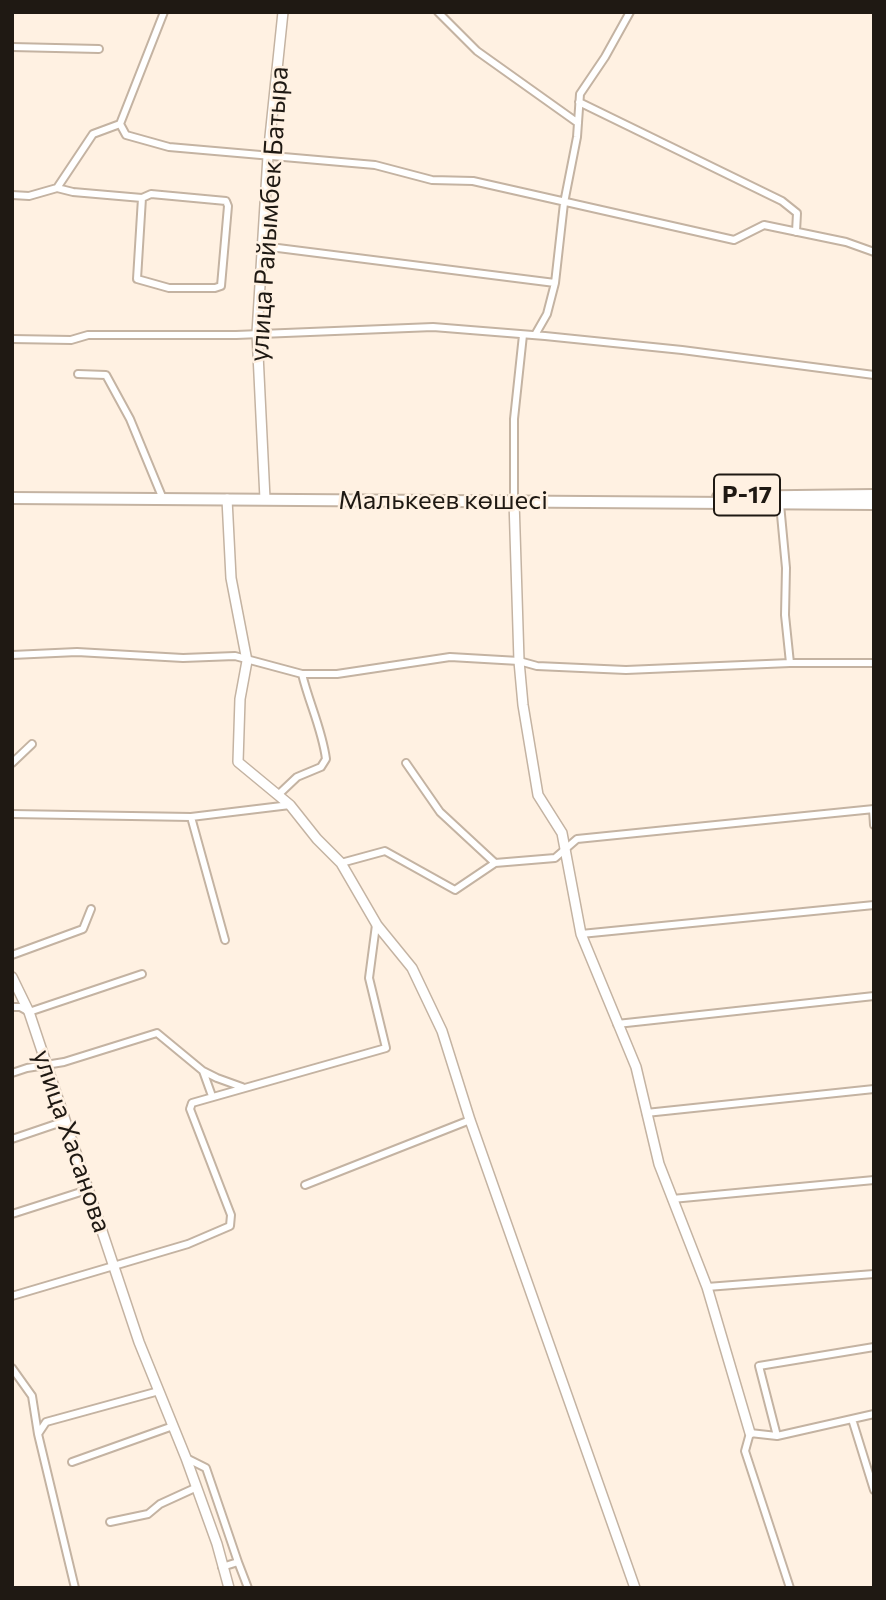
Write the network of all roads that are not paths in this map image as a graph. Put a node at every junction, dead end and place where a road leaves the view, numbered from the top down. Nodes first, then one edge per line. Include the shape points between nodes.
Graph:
1 (155, 12) edge
2 (283, 12) edge
3 (438, 12) edge
4 (630, 12) edge
5 (163, 15) edge
6 (12, 47) edge
7 (99, 49) dead end
8 (579, 102) junction
9 (578, 123) junction
10 (120, 124) junction
11 (268, 156) junction
12 (57, 188) junction
13 (12, 195) edge
14 (142, 198) junction
15 (564, 202) junction
16 (796, 232) junction
17 (261, 246) junction
18 (874, 252) edge
19 (555, 283) junction
20 (257, 333) junction
21 (523, 335) junction
22 (535, 335) junction
23 (12, 339) edge
24 (78, 374) dead end
25 (874, 375) edge
26 (874, 495) edge
27 (12, 498) edge
28 (163, 499) junction
29 (227, 499) junction
30 (265, 499) junction
31 (514, 500) junction
32 (621, 502) junction
33 (780, 504) junction
34 (874, 504) edge
35 (12, 655) edge
36 (247, 661) junction
37 (519, 661) junction
38 (790, 663) junction
39 (874, 663) edge
40 (302, 674) junction
41 (32, 744) dead end
42 (12, 763) edge
43 (406, 763) dead end
44 (278, 795) junction
45 (290, 805) junction
46 (873, 809) edge
47 (12, 814) edge
48 (191, 817) junction
49 (874, 825) edge
50 (562, 833) junction
51 (577, 839) junction
52 (566, 849) junction
53 (555, 858) junction
54 (341, 863) junction
55 (495, 863) junction
56 (569, 867) junction
57 (874, 905) edge
58 (91, 909) dead end
59 (377, 925) junction
60 (581, 934) junction
61 (225, 940) dead end
62 (12, 954) edge
63 (142, 974) dead end
64 (12, 977) edge
65 (874, 996) edge
66 (12, 1007) edge
67 (29, 1012) junction
68 (617, 1024) junction
69 (46, 1065) junction
70 (203, 1071) junction
71 (12, 1073) edge
72 (242, 1087) junction
73 (874, 1089) edge
74 (212, 1096) junction
75 (646, 1113) junction
76 (470, 1120) junction
77 (65, 1121) junction
78 (12, 1139) edge
79 (874, 1180) edge
80 (305, 1185) dead end
81 (87, 1190) junction
82 (672, 1199) junction
83 (12, 1214) edge
84 (116, 1267) junction
85 (874, 1275) edge
86 (706, 1287) junction
87 (12, 1296) edge
88 (874, 1347) edge
89 (12, 1368) edge
90 (159, 1391) junction
91 (874, 1414) edge
92 (852, 1419) junction
93 (173, 1426) junction
94 (750, 1433) junction
95 (38, 1434) junction
96 (778, 1436) junction
97 (186, 1458) junction
98 (72, 1462) dead end
99 (195, 1488) junction
100 (874, 1490) edge
101 (110, 1522) dead end
102 (237, 1562) junction
103 (222, 1567) junction
104 (75, 1588) edge
105 (229, 1588) edge
106 (248, 1588) edge
107 (635, 1588) edge
108 (790, 1588) edge

1 - 5 street
2 - 11 street, улица Райымбек Батыра
3 - 9 street via 477,51
4 - 8 street
5 - 10 street
6 - 7 street
8 - 9 street
8 - 16 street via 782,201 797,213
9 - 15 street
10 - 11 street via 126,135 169,147
10 - 12 street via 93,134
11 - 15 street via 375,165 432,180 473,181
11 - 17 street, улица Райымбек Батыра
12 - 13 street
12 - 14 street
14 - 14 street via 151,194 226,201 221,286 169,288 137,279
15 - 16 street via 734,240 764,225
15 - 19 street
16 - 18 street
17 - 19 street
17 - 20 street, улица Райымбек Батыра
19 - 22 street via 547,314
20 - 21 street via 433,327
20 - 23 street
20 - 30 street, улица Райымбек Батыра
21 - 22 street
21 - 31 street via 514,419
22 - 25 street
24 - 28 street via 106,376 130,419
26 - 32 main road, P-17
27 - 28 main road, Малькеев көшесі
28 - 29 main road, Малькеев көшесі
29 - 30 main road, Малькеев көшесі
29 - 36 street via 231,578
30 - 31 main road, Малькеев көшесі
31 - 32 main road, Малькеев көшесі
31 - 37 street
32 - 33 main road, Малькеев көшесі
33 - 34 main road, Малькеев көшесі
33 - 38 street
35 - 36 street via 235,656
36 - 40 street
36 - 44 street via 240,699 238,762
37 - 38 street via 626,670
37 - 40 street via 450,657 337,674
37 - 50 street via 538,795
38 - 39 street
40 - 44 street via 326,759 321,767 296,777
41 - 42 street
43 - 55 street via 440,812
44 - 45 street
45 - 48 street
45 - 54 street
46 - 49 street
46 - 51 street
47 - 48 street
48 - 61 street
50 - 51 street
50 - 52 street
51 - 52 street
52 - 53 street
52 - 56 street
53 - 55 street
53 - 56 street
54 - 55 street via 385,851 455,890
54 - 59 street
56 - 60 street
57 - 60 street
58 - 62 street via 83,929
59 - 72 street via 369,978 386,1048
59 - 76 street via 412,968 442,1031
60 - 68 street
63 - 67 street
64 - 67 street, улица Хасанова
65 - 68 street
66 - 67 street
67 - 69 street, улица Хасанова
68 - 75 street via 636,1067
69 - 70 street via 157,1033
69 - 71 street
69 - 77 street, улица Хасанова
70 - 72 street
70 - 74 street
72 - 74 street
73 - 75 street
74 - 84 street via 192,1103 190,1109 231,1215 230,1226
75 - 82 street
76 - 80 street
76 - 107 street
77 - 78 street
77 - 81 street, улица Хасанова
79 - 82 street
81 - 83 street
81 - 84 street, улица Хасанова
82 - 86 street
84 - 87 street
84 - 90 street, улица Хасанова
85 - 86 street
86 - 94 street
88 - 96 street via 759,1366
89 - 95 street via 33,1396
90 - 93 street, улица Хасанова
90 - 95 street via 46,1422
91 - 92 street
92 - 96 street
92 - 100 street
93 - 97 street, улица Хасанова
93 - 98 street
94 - 96 street
94 - 108 street via 745,1451
95 - 104 street
97 - 99 street, улица Хасанова
97 - 102 street via 206,1468
99 - 101 street via 148,1514
99 - 103 street, улица Хасанова
102 - 103 street
102 - 106 street
103 - 105 street, улица Хасанова

